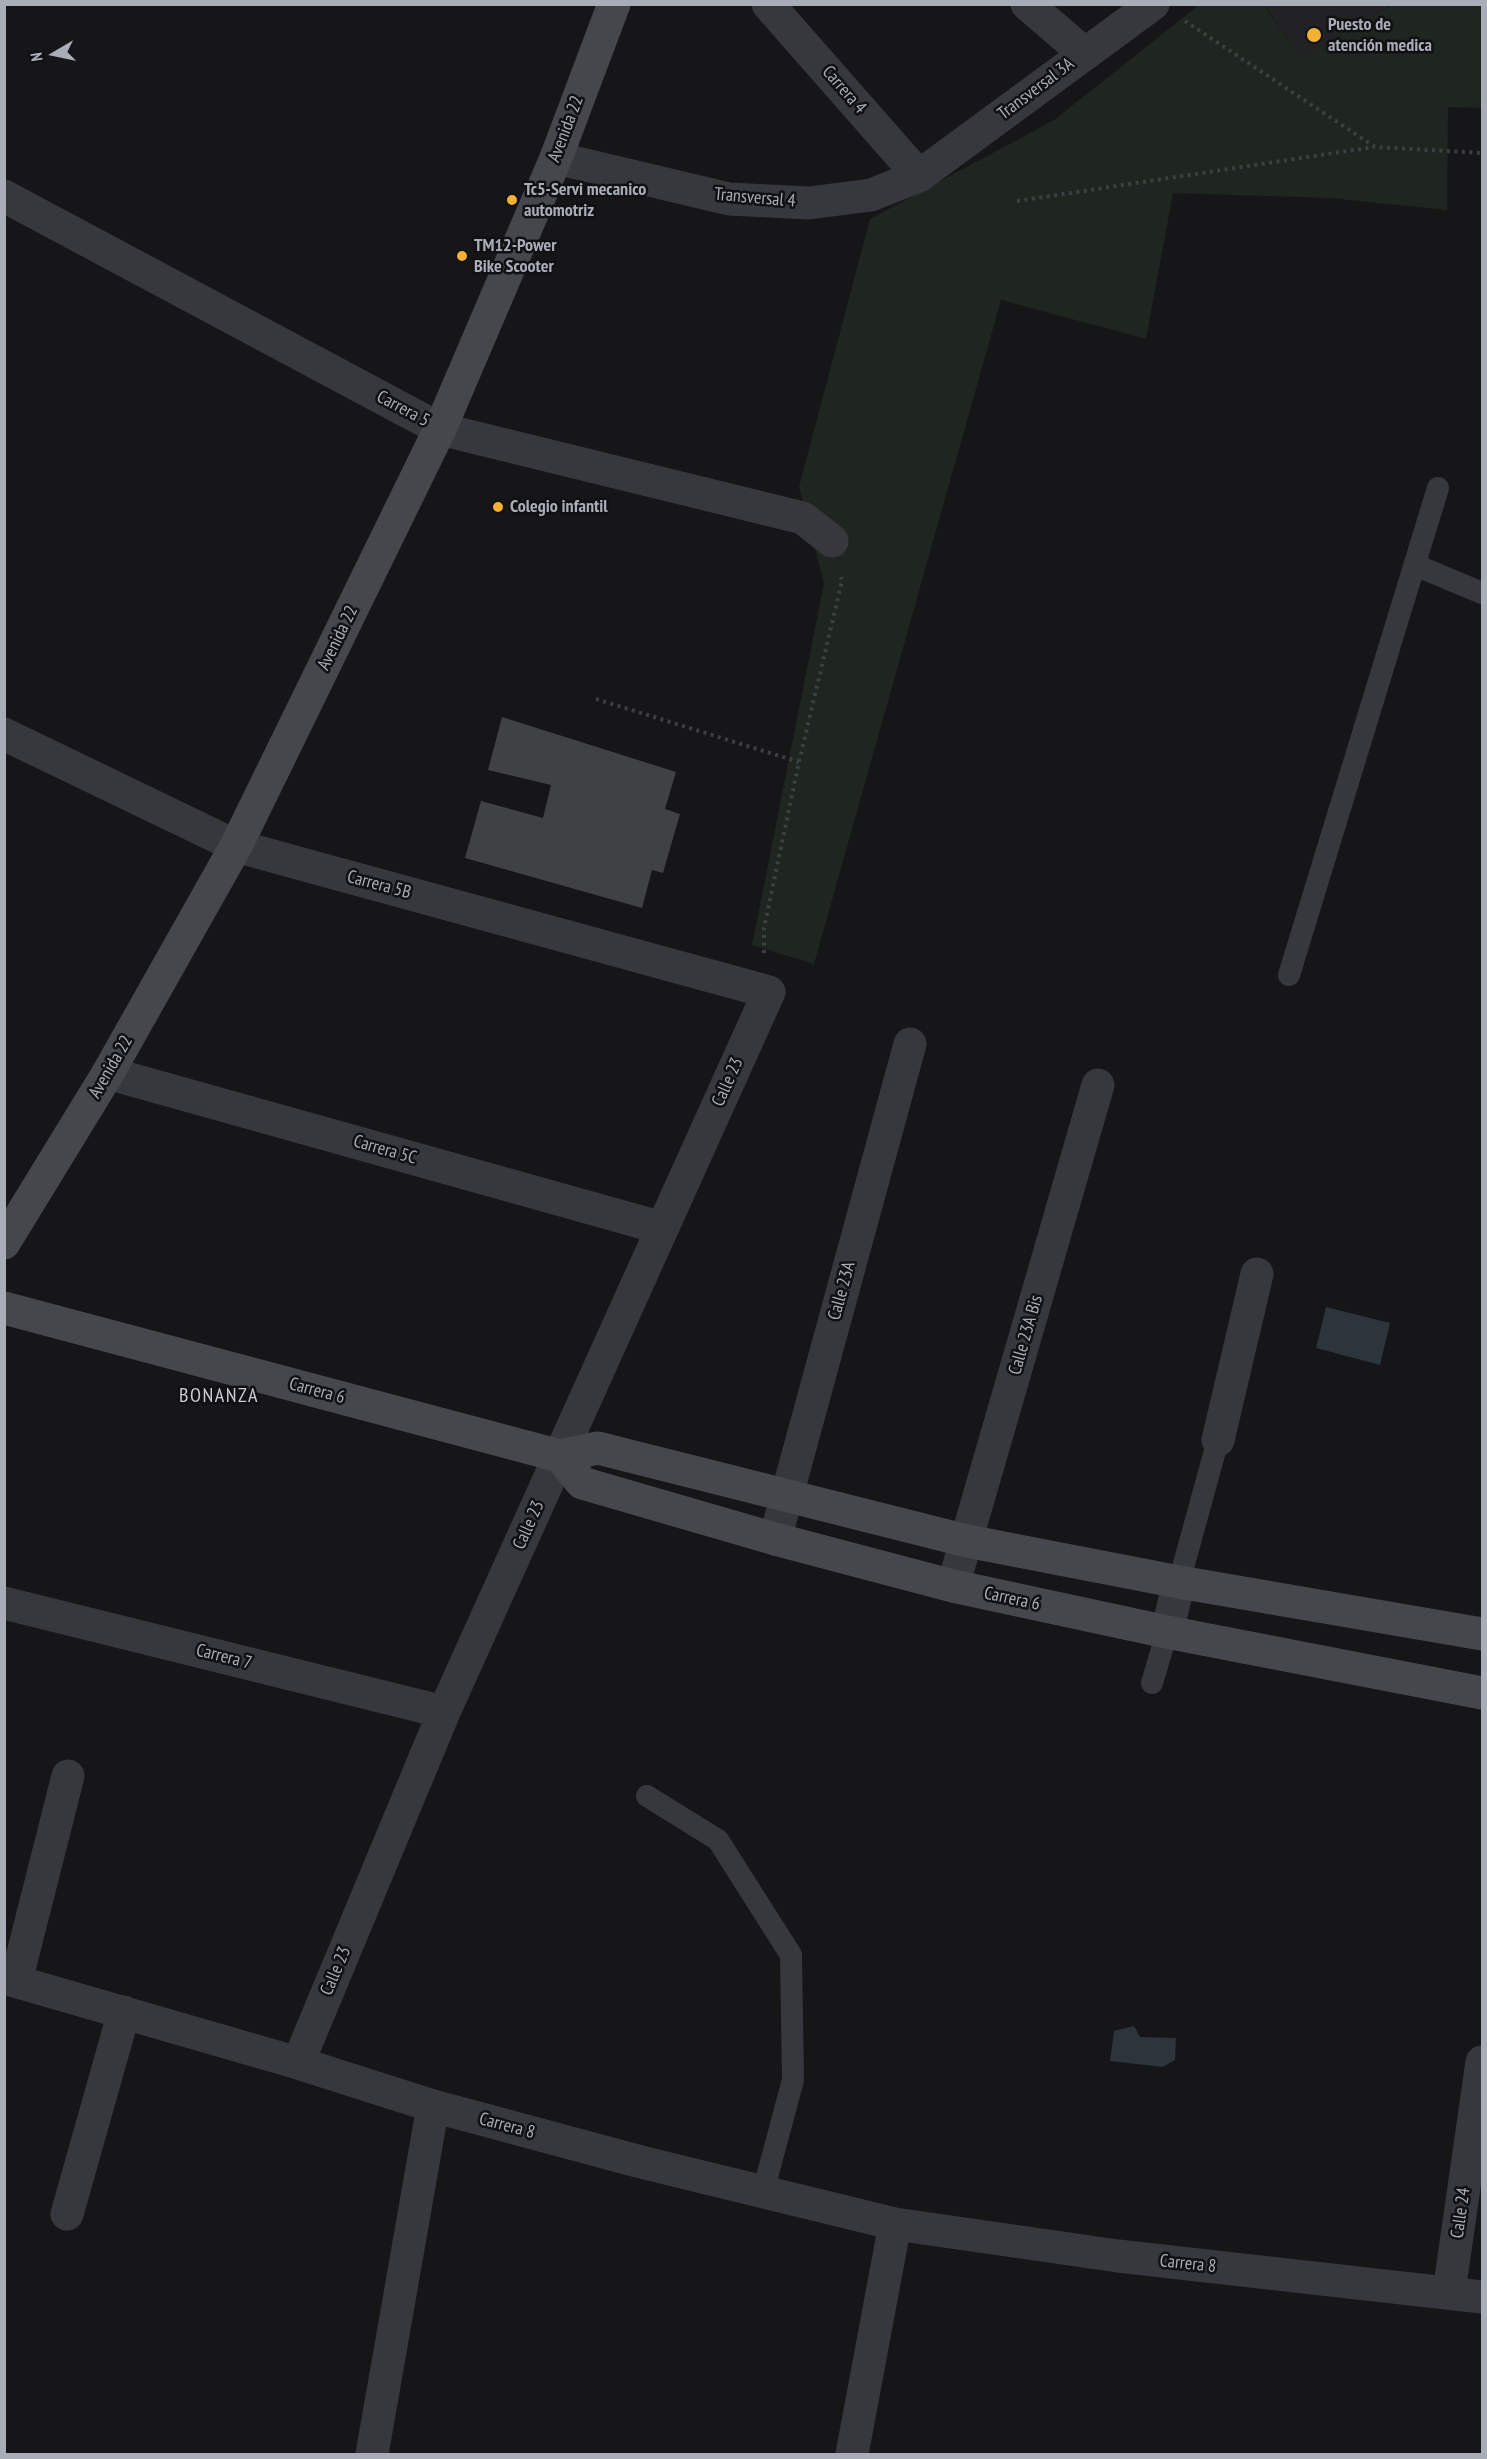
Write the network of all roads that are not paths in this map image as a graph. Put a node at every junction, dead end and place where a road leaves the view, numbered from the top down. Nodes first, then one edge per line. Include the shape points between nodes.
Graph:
1 (614, 4) edge
2 (768, 4) edge
3 (1028, 4) edge
4 (1167, 11) edge
5 (1084, 53) junction
6 (556, 159) junction
7 (920, 176) junction
8 (4, 196) edge
9 (440, 429) junction
10 (1438, 488) dead end
11 (831, 541) road end
12 (1415, 565) junction
13 (1482, 593) edge
14 (4, 734) edge
15 (236, 846) junction
16 (1289, 975) dead end
17 (769, 992) joint
18 (910, 1044) dead end
19 (108, 1073) junction
20 (1098, 1085) dead end
21 (662, 1228) junction
22 (4, 1243) edge
23 (1257, 1274) dead end
24 (4, 1308) edge
25 (1218, 1440) joint
26 (560, 1456) junction
27 (786, 1496) junction
28 (775, 1539) junction
29 (967, 1541) junction
30 (1179, 1582) junction
31 (953, 1586) junction
32 (4, 1603) edge
33 (1167, 1632) junction
34 (1482, 1634) edge
35 (1152, 1683) dead end
36 (1482, 1693) edge
37 (444, 1712) junction
38 (68, 1776) dead end
39 (647, 1796) dead end
40 (10, 1980) edge
41 (124, 2012) junction
42 (298, 2062) junction
43 (1482, 2062) edge
44 (433, 2106) junction
45 (763, 2192) junction
46 (67, 2214) dead end
47 (895, 2224) junction
48 (1449, 2292) junction
49 (1482, 2297) edge
50 (372, 2454) edge
51 (852, 2454) edge

1 - 6 street, Avenida 22
2 - 7 street, Carrera 4
3 - 5 street
4 - 5 street, Transversal 3A
5 - 7 street, Transversal 3A
6 - 7 street, Transversal 4 via 729,200 809,203 871,195
6 - 9 street, Avenida 22
8 - 9 street, Carrera 5
9 - 11 street, Carrera 5 via 803,518
9 - 15 street, Avenida 22
10 - 12 lane
12 - 13 lane
12 - 16 lane
14 - 15 street, Carrera 5B
15 - 17 street, Carrera 5B
15 - 19 street, Avenida 22
17 - 21 street, Calle 23
18 - 27 street, Calle 23A
19 - 21 street, Carrera 5C
19 - 22 street, Avenida 22
20 - 29 street, Calle 23A Bis
21 - 26 street, Calle 23
23 - 25 street
24 - 26 street, Carrera 6
25 - 30 lane
26 - 27 street, Carrera 6 via 598,1448
26 - 28 street, Carrera 6 via 582,1483
26 - 37 street, Calle 23
27 - 28 street, Calle 23A
27 - 29 street, Carrera 6
28 - 31 street, Carrera 6
29 - 30 street, Carrera 6
29 - 31 street, Calle 23A Bis
30 - 33 street
30 - 34 street, Carrera 6
31 - 33 street, Carrera 6
32 - 37 street, Carrera 7
33 - 35 lane
33 - 36 street, Carrera 6
37 - 42 street, Calle 23
38 - 40 street
39 - 45 lane via 718,1840 791,1955 793,2080
40 - 41 street, Carrera 8
41 - 42 street, Carrera 8
41 - 46 street
42 - 44 street, Carrera 8
43 - 48 street, Calle 24
44 - 45 street, Carrera 8
44 - 50 street
45 - 47 street, Carrera 8
47 - 48 street, Carrera 8 via 1118,2256
47 - 51 street
48 - 49 street, Carrera 8

